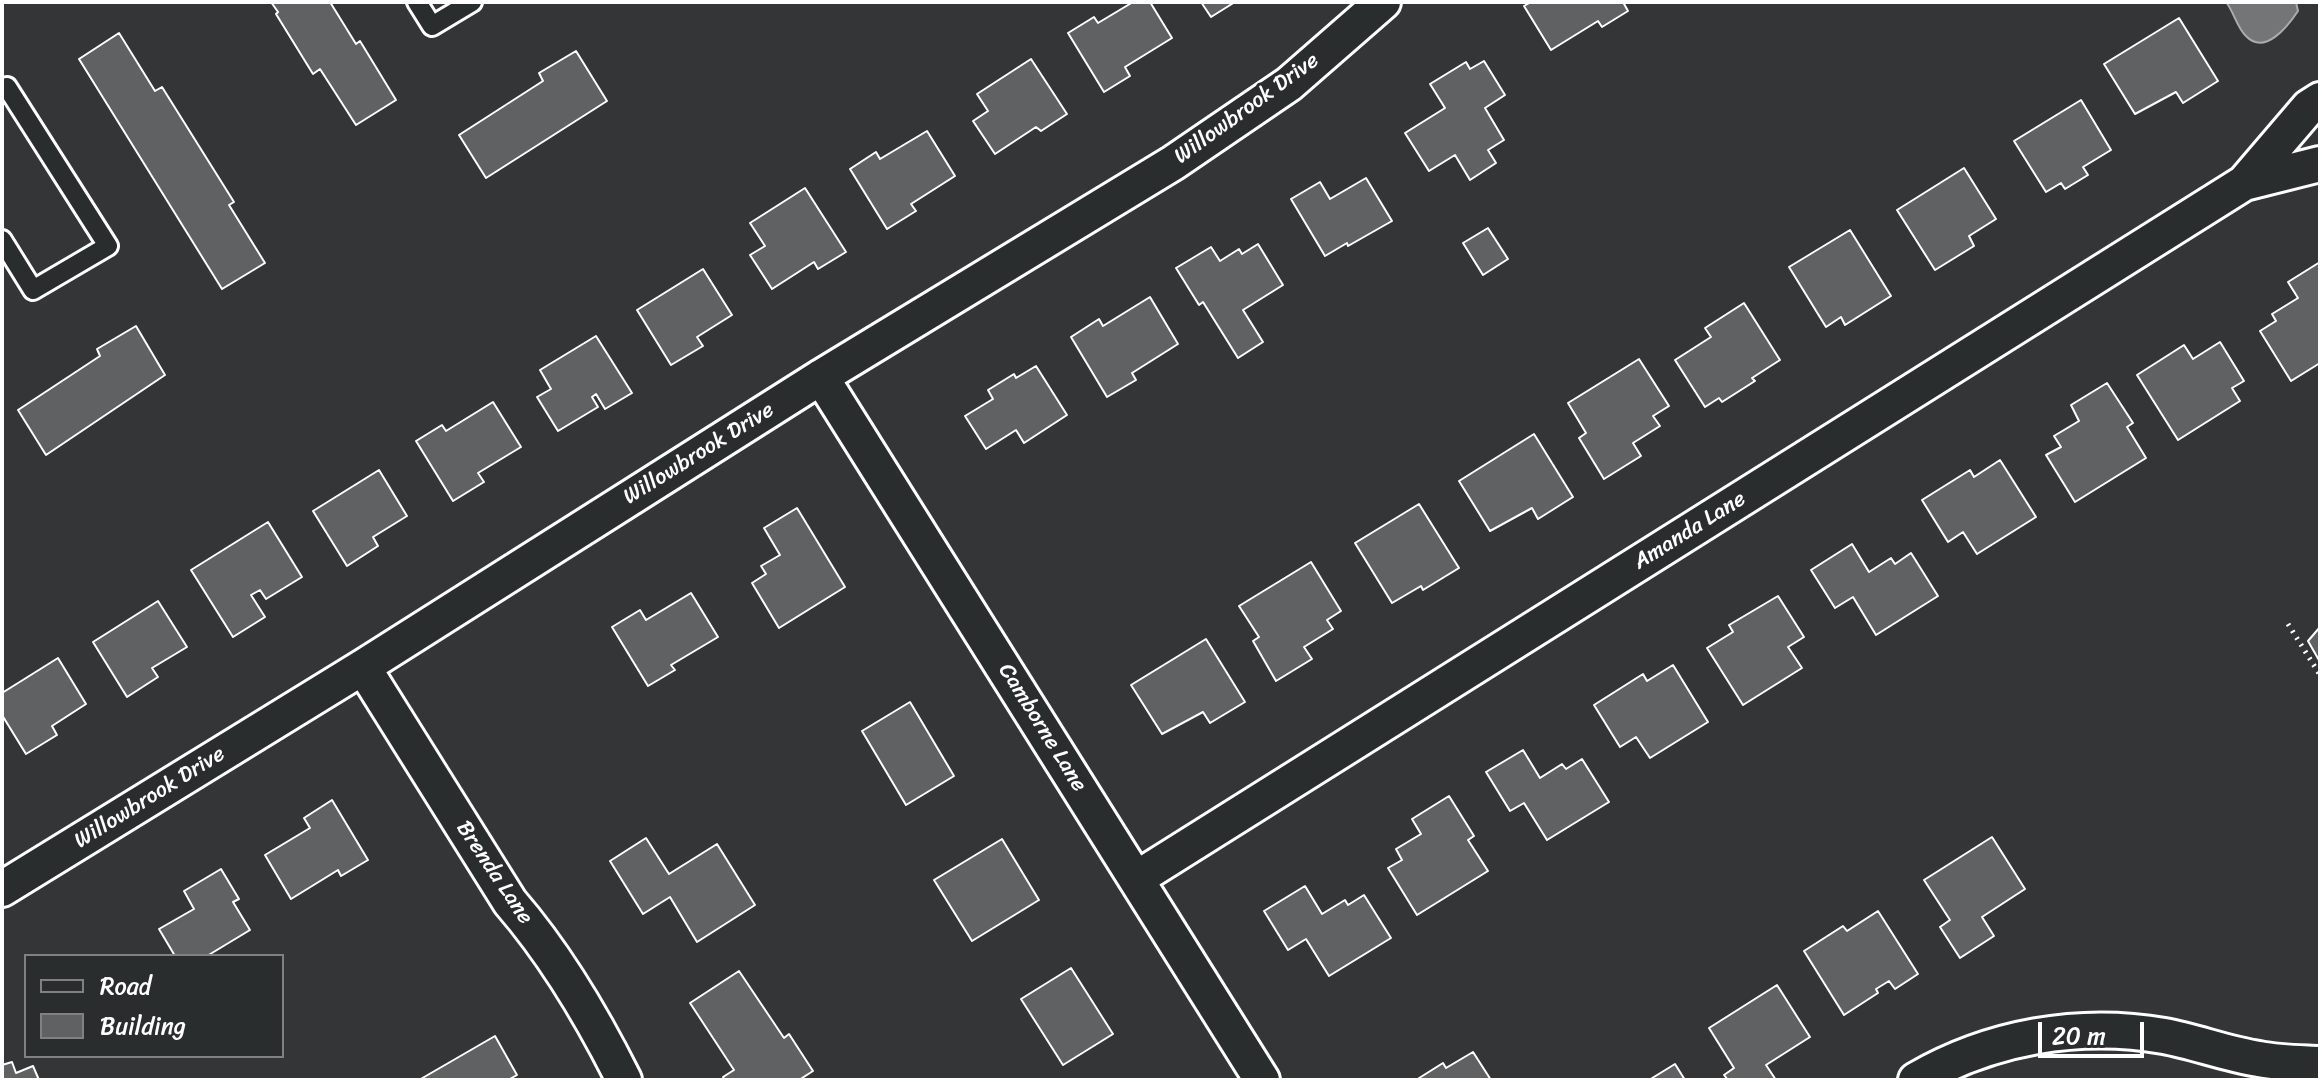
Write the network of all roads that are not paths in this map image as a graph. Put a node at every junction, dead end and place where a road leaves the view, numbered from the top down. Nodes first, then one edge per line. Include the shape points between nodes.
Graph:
1 (417, 2) edge
2 (472, 2) edge
3 (1383, 2) edge
4 (2, 90) edge
5 (2320, 100) edge
6 (2320, 164) edge
7 (2244, 183) junction
8 (2, 240) edge
9 (821, 377) junction
10 (363, 667) junction
11 (1136, 879) junction
12 (2, 889) edge
13 (2320, 1064) edge
14 (624, 1080) edge
15 (1262, 1080) edge
16 (1916, 1080) edge

1 - 2 lane via 432,26
3 - 9 street, Willowbrook Drive via 1289,84 1173,163
4 - 8 lane via 7,87 108,246 33,290
5 - 7 street, Amanda Lane
6 - 7 street, Amanda Lane
7 - 11 street, Amanda Lane
9 - 10 street, Willowbrook Drive
9 - 11 street, Camborne Lane
10 - 12 street, Willowbrook Drive
10 - 14 street, Brenda Lane via 510,902 599,1031
11 - 15 street, Camborne Lane
13 - 16 street via 2257,1059 2145,1033 2077,1031 1996,1045

